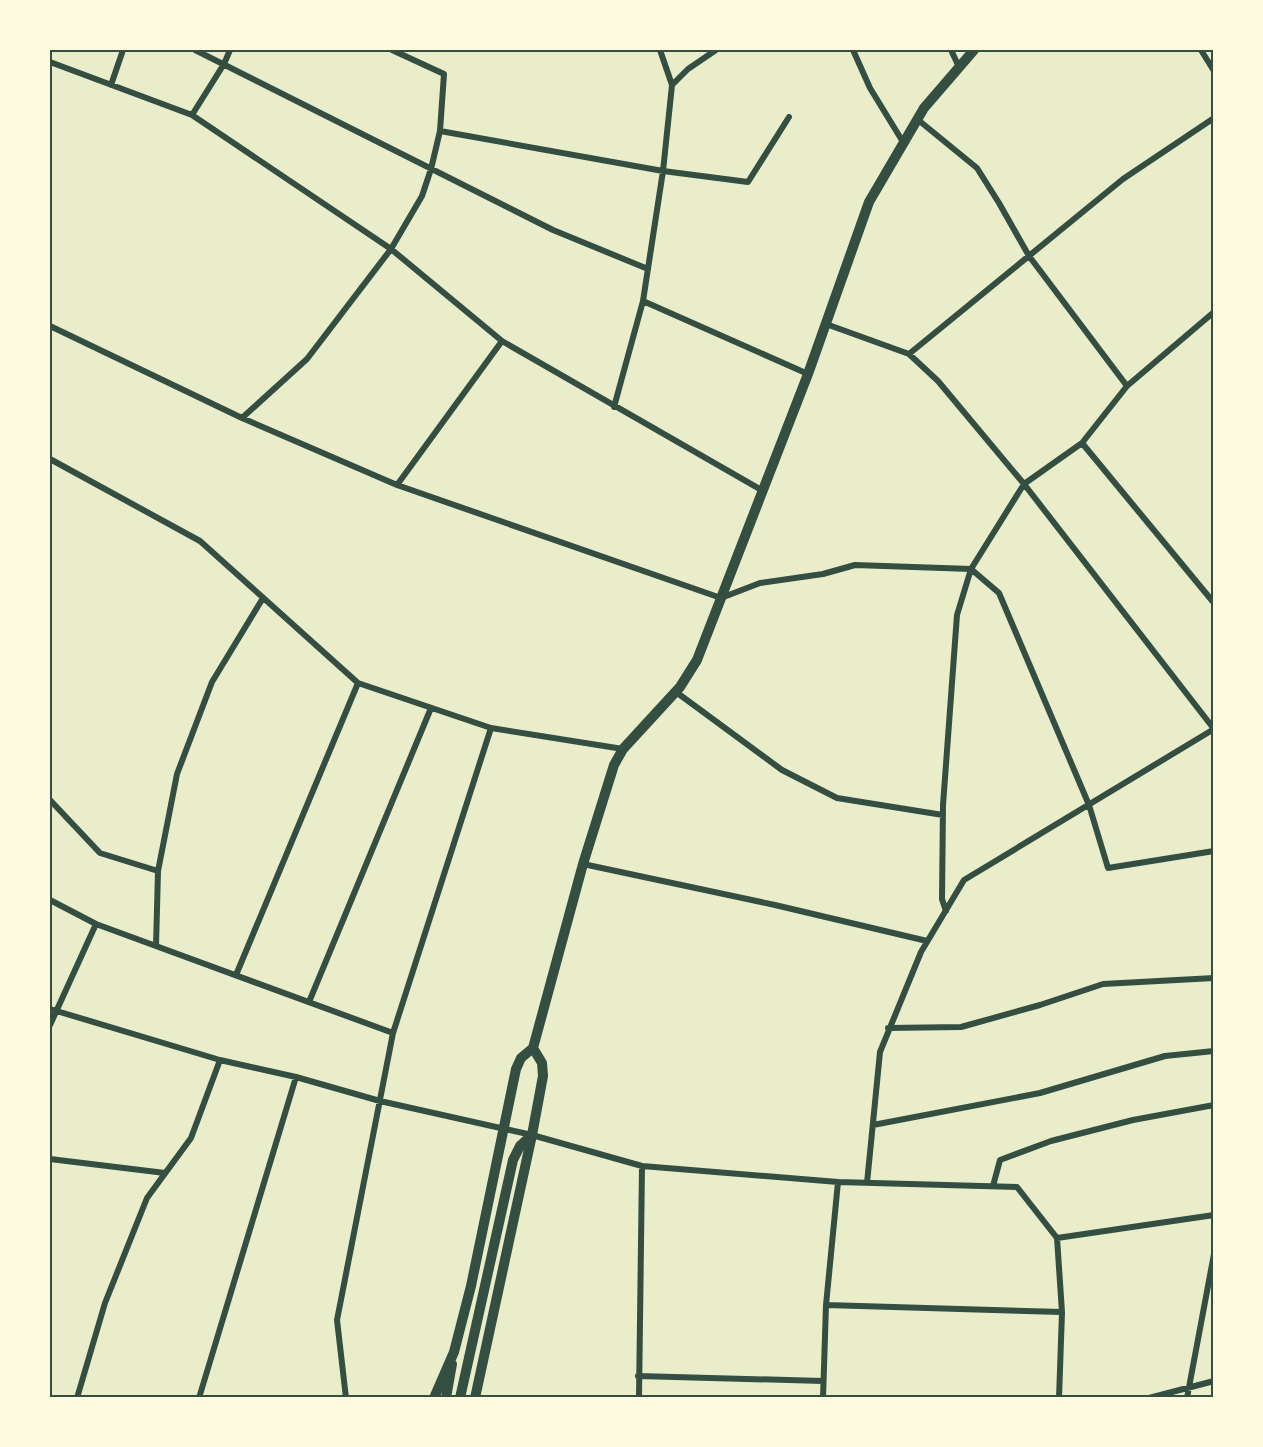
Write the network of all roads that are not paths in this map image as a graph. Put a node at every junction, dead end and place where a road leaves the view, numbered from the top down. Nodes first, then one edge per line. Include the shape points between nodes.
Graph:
1 (123, 50) edge
2 (195, 50) edge
3 (230, 50) edge
4 (392, 50) edge
5 (660, 50) edge
6 (716, 50) edge
7 (853, 50) edge
8 (951, 50) edge
9 (974, 50) edge
10 (1201, 50) edge
11 (50, 62) edge
12 (224, 64) junction
13 (959, 67) junction
14 (1214, 71) edge
15 (111, 85) junction
16 (672, 85) junction
17 (192, 115) junction
18 (789, 117) dead end
19 (917, 119) junction
20 (1212, 122) edge
21 (440, 131) junction
22 (903, 142) junction
23 (431, 170) junction
24 (663, 171) junction
25 (391, 249) junction
26 (1029, 256) junction
27 (648, 269) junction
28 (643, 301) junction
29 (1214, 312) edge
30 (826, 324) junction
31 (50, 326) edge
32 (502, 341) junction
33 (909, 354) junction
34 (808, 374) junction
35 (1127, 386) junction
36 (614, 407) junction
37 (242, 418) junction
38 (1082, 443) junction
39 (50, 459) edge
40 (1024, 484) junction
41 (397, 485) junction
42 (763, 491) junction
43 (971, 569) junction
44 (263, 598) junction
45 (722, 598) junction
46 (1214, 603) edge
47 (358, 683) junction
48 (676, 692) junction
49 (431, 708) junction
50 (491, 728) junction
51 (1214, 729) edge
52 (623, 749) junction
53 (50, 800) edge
54 (1089, 805) junction
55 (943, 815) junction
56 (1214, 851) edge
57 (583, 864) junction
58 (158, 871) junction
59 (50, 900) edge
60 (946, 911) junction
61 (96, 924) junction
62 (927, 941) junction
63 (156, 945) junction
64 (236, 975) junction
65 (1214, 978) edge
66 (309, 1002) junction
67 (53, 1010) edge
68 (50, 1024) edge
69 (888, 1028) junction
70 (393, 1033) junction
71 (533, 1048) junction
72 (1214, 1051) edge
73 (220, 1060) junction
74 (296, 1077) junction
75 (380, 1101) junction
76 (1214, 1105) edge
77 (873, 1125) junction
78 (503, 1128) junction
79 (532, 1135) junction
80 (50, 1159) edge
81 (642, 1166) junction
82 (165, 1173) junction
83 (838, 1182) junction
84 (867, 1183) junction
85 (993, 1186) junction
86 (1214, 1215) edge
87 (1057, 1238) junction
88 (1214, 1254) edge
89 (826, 1305) junction
90 (1062, 1312) junction
91 (454, 1352) junction
92 (638, 1376) junction
93 (823, 1381) junction
94 (1214, 1381) edge
95 (1188, 1389) junction
96 (461, 1394) edge
97 (77, 1398) edge
98 (199, 1398) edge
99 (346, 1398) edge
100 (434, 1398) edge
101 (446, 1398) edge
102 (475, 1398) edge
103 (639, 1398) edge
104 (823, 1398) edge
105 (1059, 1398) edge
106 (1149, 1398) edge
107 (1187, 1398) edge

1 - 15 street
2 - 12 street
3 - 12 street
4 - 21 street via 444,74
5 - 16 street
6 - 16 street
7 - 22 street via 870,88
8 - 13 street
9 - 13 street
10 - 14 street
11 - 15 street
12 - 17 street
12 - 23 street
13 - 19 street
15 - 17 street
16 - 24 street
17 - 25 street
18 - 24 street via 748,182
19 - 22 street
19 - 26 street via 977,168
20 - 26 street via 1122,179
21 - 23 street
21 - 24 street
22 - 30 street via 869,202
23 - 25 street via 422,196
23 - 27 street via 553,230
24 - 27 street
25 - 32 street
25 - 37 street via 307,359
26 - 33 street
26 - 35 street
27 - 28 street
28 - 34 street
28 - 36 street
29 - 35 street
30 - 33 street
30 - 34 street
31 - 37 street
32 - 36 street
32 - 41 street
33 - 40 street via 938,381
34 - 42 street
35 - 38 street
36 - 42 street
37 - 41 street
38 - 40 street
38 - 46 street
39 - 44 street via 200,540
40 - 43 street
40 - 51 street
41 - 45 street
42 - 45 street
43 - 45 street via 855,565 824,574 760,583
43 - 54 street via 999,593
43 - 55 street via 957,615
44 - 47 street
44 - 58 street via 212,682 177,774
45 - 48 street via 697,660
47 - 49 street
47 - 64 street
48 - 52 street
48 - 55 street via 782,770 837,798
49 - 50 street
49 - 66 street
50 - 52 street
50 - 70 street
51 - 54 street
52 - 57 street via 614,765
53 - 58 street via 100,853
54 - 56 street via 1108,868
54 - 60 street via 964,880
55 - 60 street via 942,899
57 - 62 street
57 - 71 street
58 - 63 street
59 - 61 street
60 - 62 street
61 - 63 street
61 - 67 street
62 - 69 street
63 - 64 street
64 - 66 street
65 - 69 street via 1103,984 961,1028
66 - 70 street
67 - 68 street
67 - 73 street
69 - 77 street via 880,1052
70 - 75 street
71 - 78 street via 518,1063
71 - 79 street via 540,1056 543,1070
72 - 77 street via 1165,1056 1040,1093
73 - 74 street
73 - 82 street via 191,1138
74 - 75 street
74 - 98 street
75 - 78 street
75 - 99 street via 337,1320
76 - 85 street via 1133,1120 1040,1145 1000,1160
77 - 84 street
78 - 79 street
78 - 91 street
79 - 81 street
79 - 96 street via 513,1160
79 - 102 street
80 - 82 street
81 - 83 street
81 - 92 street
82 - 97 street via 147,1198 105,1303
83 - 84 street
83 - 89 street
84 - 85 street
85 - 87 street via 1017,1187
86 - 87 street
87 - 90 street
88 - 95 street
89 - 90 street
89 - 93 street
90 - 105 street
91 - 100 street
91 - 101 street
92 - 93 street
92 - 103 street
93 - 104 street
94 - 95 street
95 - 106 street
95 - 107 street

